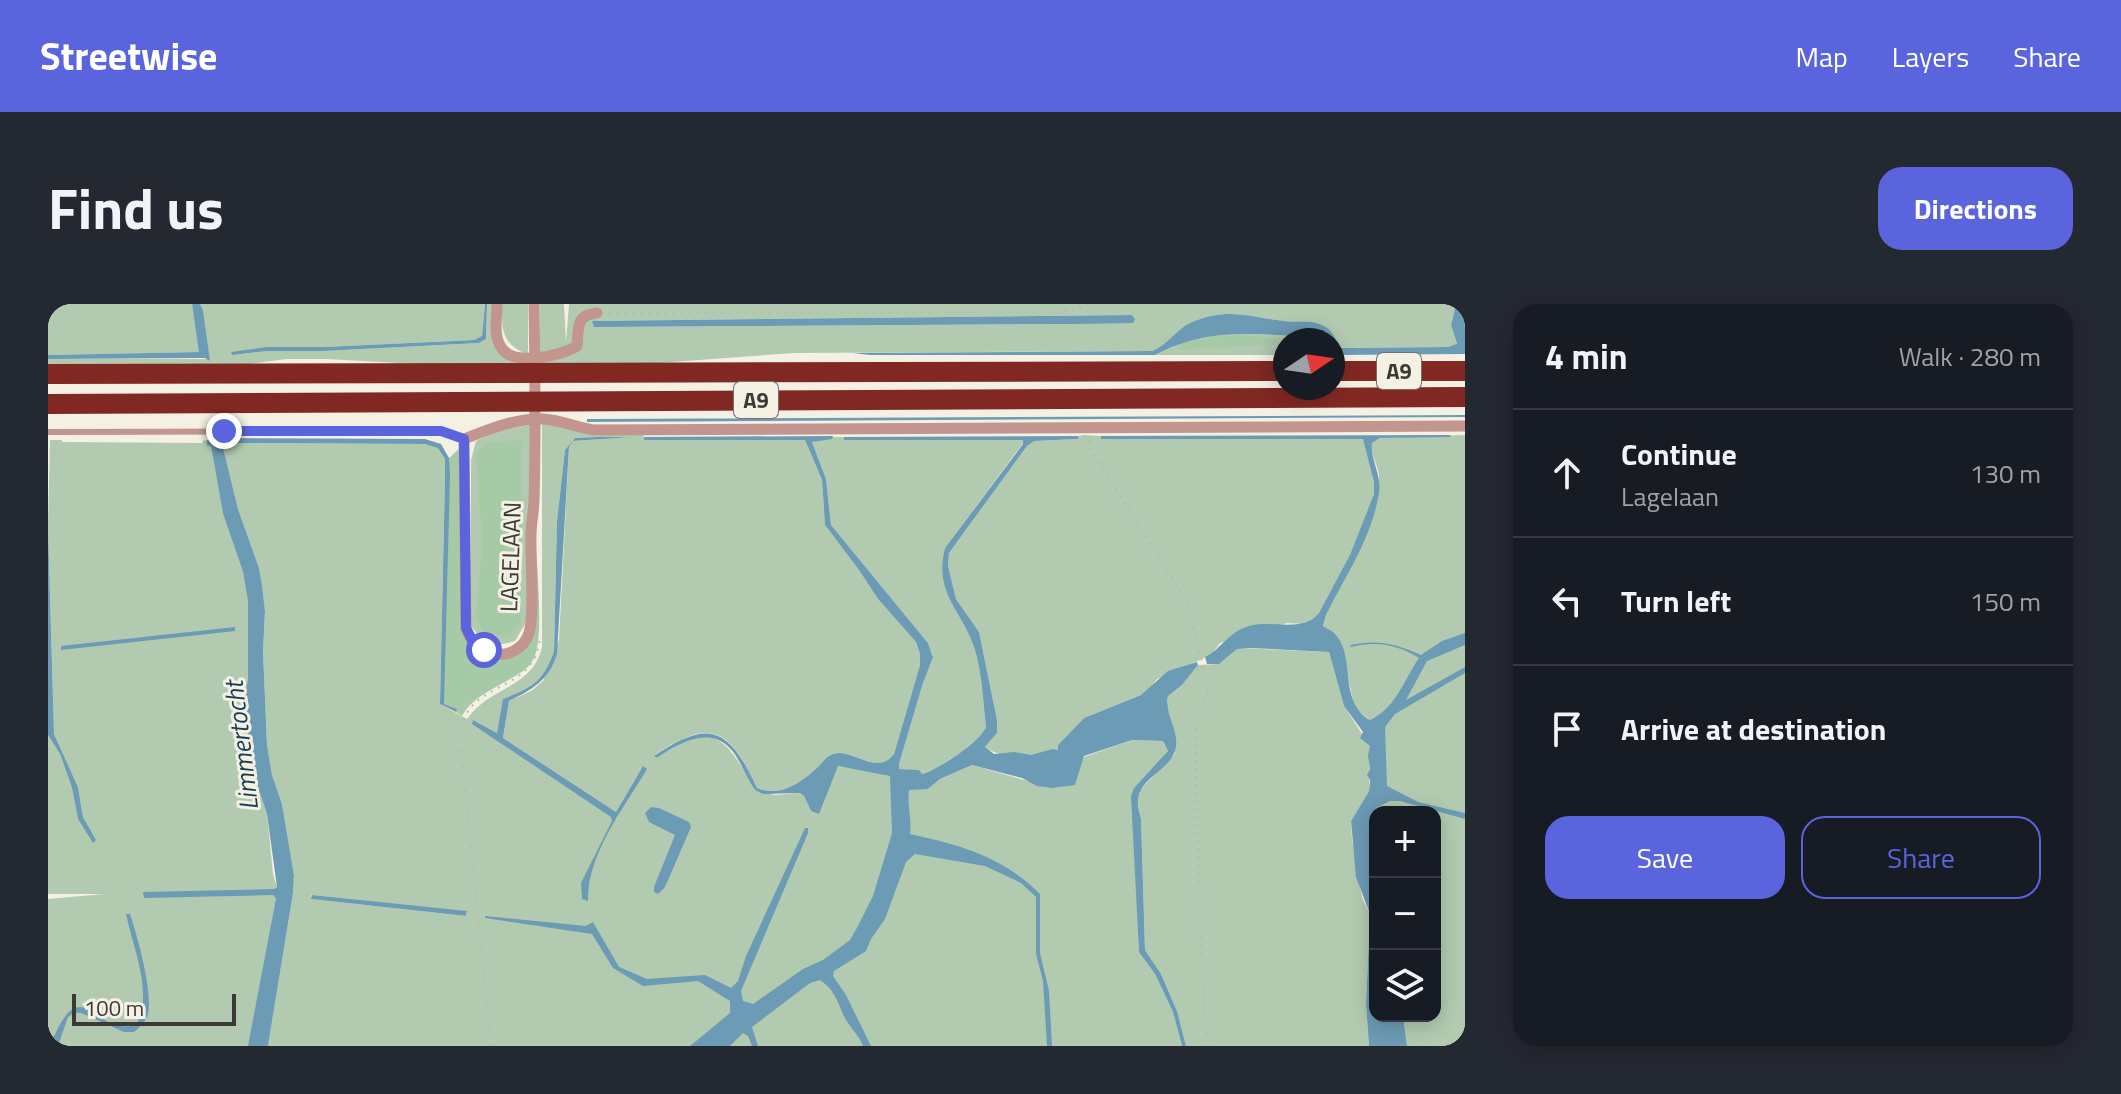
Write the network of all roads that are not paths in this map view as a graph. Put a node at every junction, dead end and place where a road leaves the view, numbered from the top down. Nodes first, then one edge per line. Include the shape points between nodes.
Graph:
1 (497, 304) edge
2 (534, 304) edge
3 (597, 313) road end
4 (1273, 371) edge
5 (1345, 371) edge
6 (1465, 371) edge
7 (48, 374) edge
8 (1465, 397) edge
9 (48, 404) edge
10 (1465, 426) edge
11 (52, 432) edge
12 (464, 439) junction

1 - 3 street via 499,343 519,358 573,349 580,321
2 - 12 street, LAGELAAN via 530,627 523,644 510,653 484,650 466,628
4 - 7 highway, A9
5 - 6 highway, A9
8 - 9 highway, A9
10 - 12 street via 593,430 527,419
11 - 12 lane via 441,431

